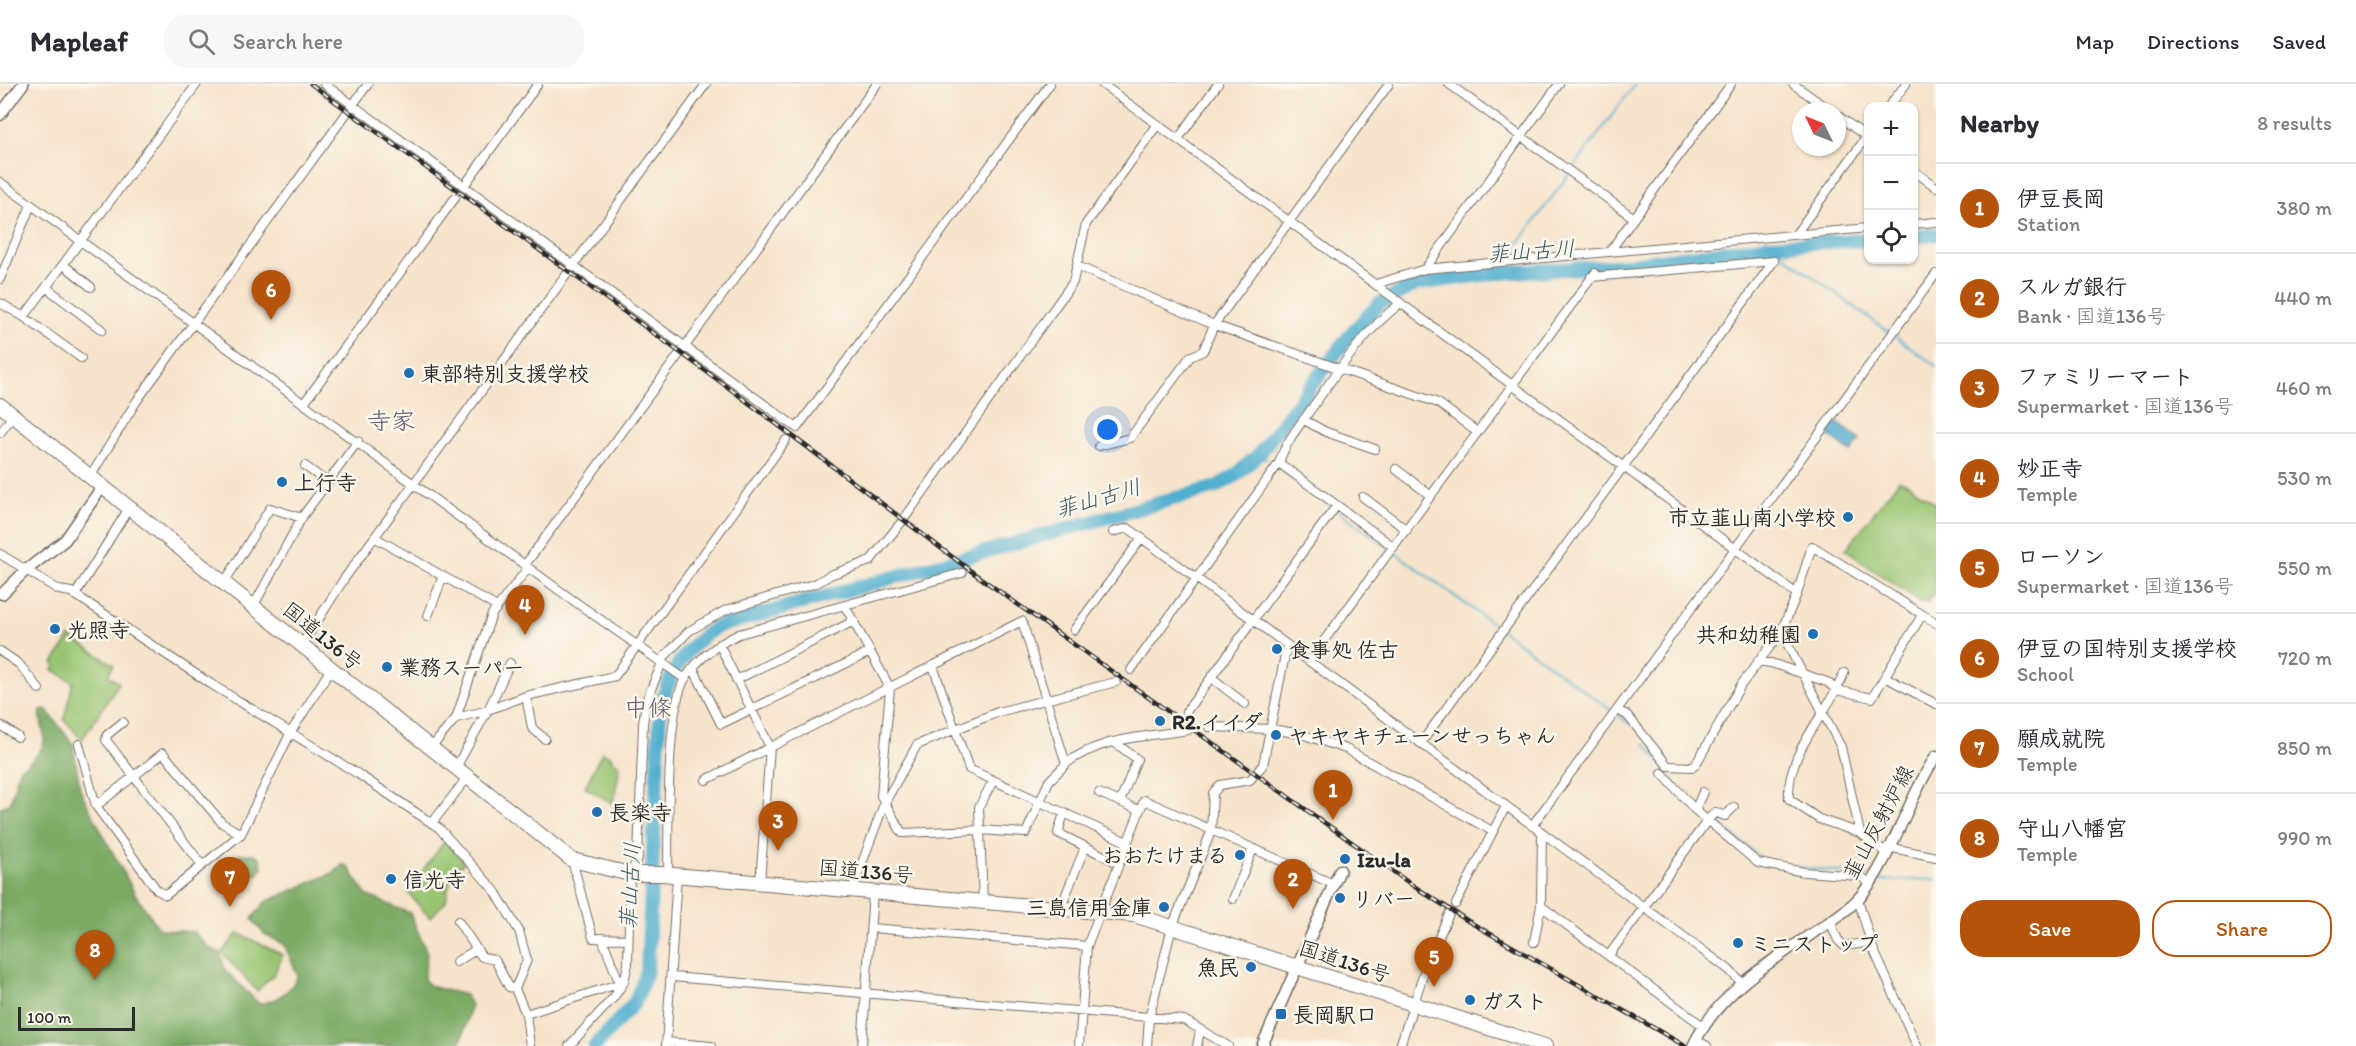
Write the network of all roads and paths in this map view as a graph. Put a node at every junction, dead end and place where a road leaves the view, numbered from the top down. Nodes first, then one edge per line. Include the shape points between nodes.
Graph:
1 (23, 84) edge
2 (197, 84) edge
3 (324, 84) edge
4 (368, 84) edge
5 (538, 84) edge
6 (706, 84) edge
7 (877, 84) edge
8 (1050, 84) edge
9 (1102, 84) edge
10 (1218, 84) edge
11 (1389, 84) edge
12 (1449, 84) edge
13 (1559, 84) edge
14 (1731, 84) edge
15 (1793, 84) edge
16 (1906, 84) edge
17 (1818, 102) edge
18 (1892, 102) edge
19 (352, 105) junction
20 (0, 115) edge
21 (1846, 121) edge
22 (1158, 124) junction
23 (1864, 133) edge
24 (1521, 136) junction
25 (1178, 139) junction
26 (1864, 141) edge
27 (1918, 174) edge
28 (0, 182) edge
29 (464, 186) junction
30 (1936, 187) edge
31 (455, 198) dead end
32 (31, 205) junction
33 (1634, 218) junction
34 (1289, 220) junction
35 (1936, 222) edge
36 (1918, 224) edge
37 (1864, 228) edge
38 (1795, 235) junction
39 (82, 242) junction
40 (1610, 251) junction
41 (64, 265) junction
42 (574, 266) junction
43 (1077, 266) junction
44 (1425, 269) junction
45 (1936, 274) edge
46 (0, 279) edge
47 (1378, 285) junction
48 (91, 287) dead end
49 (47, 288) junction
50 (1399, 302) junction
51 (0, 303) edge
52 (24, 317) junction
53 (193, 322) junction
54 (1214, 325) junction
55 (102, 330) dead end
56 (685, 348) junction
57 (81, 358) dead end
58 (1338, 369) junction
59 (1512, 384) junction
60 (304, 403) junction
61 (0, 405) edge
62 (13, 416) junction
63 (1304, 420) junction
64 (1477, 432) junction
65 (0, 433) edge
66 (786, 440) dead end
67 (358, 441) junction
68 (1099, 446) dead end
69 (1375, 449) dead end
70 (1279, 464) junction
71 (1624, 465) junction
72 (305, 466) dead end
73 (1396, 469) dead end
74 (90, 477) junction
75 (328, 483) junction
76 (415, 485) junction
77 (102, 487) junction
78 (1431, 496) junction
79 (1363, 497) dead end
80 (1337, 505) junction
81 (129, 508) junction
82 (302, 518) junction
83 (1407, 530) junction
84 (1113, 532) dead end
85 (376, 538) junction
86 (1141, 539) junction
87 (1394, 547) junction
88 (1736, 548) junction
89 (0, 554) edge
90 (527, 567) junction
91 (24, 570) junction
92 (962, 573) dead end
93 (443, 576) junction
94 (1197, 580) junction
95 (224, 583) junction
96 (1797, 594) junction
97 (75, 595) junction
98 (1, 596) edge
99 (845, 606) junction
100 (254, 607) junction
101 (497, 608) junction
102 (1922, 615) junction
103 (428, 616) dead end
104 (854, 621) junction
105 (1254, 621) junction
106 (1935, 621) edge
107 (1074, 630) dead end
108 (1781, 632) junction
109 (719, 644) junction
110 (302, 645) junction
111 (1287, 645) junction
112 (637, 646) junction
113 (0, 651) edge
114 (870, 652) junction
115 (1309, 661) junction
116 (1758, 662) junction
117 (510, 663) dead end
118 (662, 665) junction
119 (933, 666) junction
120 (693, 668) junction
121 (331, 669) junction
122 (1131, 670) dead end
123 (1801, 673) junction
124 (1844, 673) dead end
125 (1885, 677) junction
126 (684, 678) junction
127 (1212, 678) junction
128 (736, 680) junction
129 (1116, 682) dead end
130 (890, 688) junction
131 (39, 689) dead end
132 (1837, 690) junction
133 (526, 696) junction
134 (1046, 700) junction
135 (1245, 704) dead end
136 (1936, 704) edge
137 (488, 710) junction
138 (751, 710) junction
139 (1822, 711) junction
140 (1186, 712) dead end
141 (1615, 712) junction
142 (456, 718) junction
143 (123, 722) dead end
144 (0, 725) edge
145 (1209, 727) dead end
146 (956, 729) junction
147 (1272, 729) junction
148 (1188, 730) dead end
149 (291, 732) junction
150 (18, 737) dead end
151 (545, 739) dead end
152 (1114, 742) junction
153 (1421, 743) junction
154 (79, 744) dead end
155 (770, 747) junction
156 (430, 749) junction
157 (1936, 756) edge
158 (1066, 764) junction
159 (461, 773) junction
160 (1662, 773) dead end
161 (134, 775) junction
162 (706, 780) dead end
163 (993, 781) junction
164 (1703, 792) dead end
165 (1099, 793) dead end
166 (1039, 802) junction
167 (1120, 802) junction
168 (884, 804) junction
169 (96, 806) junction
170 (1506, 806) junction
171 (1696, 807) junction
172 (1734, 807) dead end
173 (1139, 810) junction
174 (1064, 813) junction
175 (1709, 819) junction
176 (432, 823) junction
177 (1532, 826) junction
178 (980, 830) junction
179 (1492, 831) junction
180 (1211, 832) junction
181 (1860, 832) junction
182 (1542, 833) junction
183 (241, 834) junction
184 (1128, 842) junction
185 (1085, 847) junction
186 (1253, 849) junction
187 (1887, 850) junction
188 (1936, 857) edge
189 (572, 860) junction
190 (1118, 863) junction
191 (202, 865) junction
192 (1340, 870) dead end
193 (635, 874) junction
194 (669, 875) junction
195 (760, 883) junction
196 (1870, 883) junction
197 (1333, 884) junction
198 (852, 890) junction
199 (873, 892) junction
200 (1233, 899) dead end
201 (1858, 899) junction
202 (983, 901) junction
203 (1456, 904) dead end
204 (1541, 906) junction
205 (1061, 907) junction
206 (1644, 907) junction
207 (1100, 911) junction
208 (1449, 914) dead end
209 (458, 921) dead end
210 (1830, 922) junction
211 (1172, 927) junction
212 (872, 928) junction
213 (602, 938) junction
214 (628, 939) junction
215 (1534, 942) dead end
216 (1871, 942) junction
217 (1087, 946) junction
218 (477, 949) junction
219 (1609, 955) junction
220 (456, 962) dead end
221 (1297, 968) junction
222 (672, 977) junction
223 (622, 982) junction
224 (1742, 983) junction
225 (515, 988) junction
226 (866, 993) junction
227 (1413, 1004) junction
228 (1082, 1011) junction
229 (526, 1014) junction
230 (1149, 1018) junction
231 (1703, 1026) junction
232 (1200, 1031) junction
233 (1516, 1042) edge
234 (1694, 1043) edge
235 (666, 1044) edge
236 (530, 1046) edge
237 (569, 1046) edge
238 (711, 1046) edge
239 (862, 1046) edge
240 (1079, 1046) edge
241 (1147, 1046) edge
242 (1197, 1046) edge
243 (1228, 1046) edge
244 (1262, 1046) edge
245 (1400, 1046) edge
246 (1545, 1046) edge
247 (1707, 1046) edge
248 (1917, 1046) edge

1 - 20 main road
2 - 39 street
3 - 19 street
4 - 19 street
5 - 29 street
6 - 42 street
7 - 56 street
8 - 56 street via 797,428
9 - 22 street
10 - 25 street
11 - 34 street
12 - 24 street
13 - 24 street
14 - 33 street
15 - 17 street
16 - 18 street
19 - 29 street
19 - 53 street
21 - 23 street
22 - 25 street
22 - 43 street via 1086,224
24 - 33 street
24 - 44 street
25 - 34 street
26 - 38 street
27 - 30 street
28 - 32 street
29 - 42 street
31 - 60 street
32 - 39 street
32 - 46 street
33 - 40 street
34 - 47 street
34 - 54 street
35 - 36 street
37 - 38 street
38 - 40 street
39 - 41 street
39 - 53 street
40 - 44 street
41 - 48 street
41 - 49 street
42 - 56 street
42 - 76 street
43 - 54 street
43 - 118 street via 1073,282 870,561 706,620 689,631
44 - 47 street
45 - 88 street
47 - 50 street
49 - 52 street
49 - 55 street
50 - 58 street
50 - 59 street
51 - 52 street
52 - 57 street
53 - 60 street
53 - 74 street via 136,402
54 - 58 street
54 - 68 street via 1203,351 1190,357 1130,438
56 - 90 street
58 - 63 street
58 - 64 street via 1438,403
59 - 64 street
59 - 71 street
59 - 71 street via 1593,275 1774,261
60 - 67 street
61 - 62 highway, 国道136号
62 - 65 street
62 - 74 highway, 国道136号
63 - 69 street
63 - 70 street via 1284,445
64 - 78 street
66 - 112 street
67 - 75 street
67 - 76 street
70 - 80 street
70 - 94 street
71 - 88 street
71 - 153 street
72 - 75 street
73 - 78 street
74 - 77 highway, 国道136号
75 - 82 street
76 - 85 street
76 - 90 street
77 - 81 highway, 国道136号
77 - 91 main road via 64,540
78 - 83 street
79 - 83 street
80 - 87 street
80 - 105 street
81 - 95 highway, 国道136号
81 - 97 street
82 - 95 street via 270,508
82 - 100 street
83 - 87 street
84 - 86 street via 1128,528
85 - 93 street
85 - 110 street
86 - 94 street
86 - 107 street
87 - 115 street
88 - 96 street
88 - 141 street
89 - 91 street
90 - 101 street
90 - 112 street
91 - 97 street
91 - 98 main road
92 - 99 street
93 - 101 street
93 - 103 street
94 - 105 street
94 - 122 street
95 - 100 highway, 国道136号
96 - 102 street via 1812,546
96 - 108 street
97 - 149 street
99 - 104 street
99 - 109 street via 739,634
100 - 110 highway, 国道136号
101 - 142 street via 482,638
102 - 106 street
102 - 125 street
104 - 114 street
104 - 128 street
105 - 111 street
105 - 127 street
108 - 116 street
108 - 123 street
109 - 120 street
109 - 128 street
110 - 121 highway, 国道136号
111 - 115 street
111 - 147 street
112 - 118 street
112 - 133 street via 615,676
113 - 131 street via 19,664
114 - 130 street
114 - 138 street
115 - 153 street
116 - 123 street
116 - 141 street via 1693,766 1668,766 1627,715
117 - 137 street
118 - 126 street
118 - 193 street via 646,701
119 - 130 street
119 - 134 street via 1022,621
119 - 146 street
120 - 126 street
120 - 138 street via 721,724
121 - 149 street
121 - 156 highway, 国道136号
123 - 132 street
123 - 139 street
124 - 132 street
125 - 132 street via 1872,698
125 - 136 street
126 - 194 street via 674,715
127 - 135 street
127 - 140 street
128 - 138 street
129 - 134 street
130 - 155 street
130 - 168 street via 881,796
132 - 139 street
133 - 137 street
133 - 151 street via 532,728
134 - 146 street via 998,712
134 - 158 street
137 - 142 street
137 - 159 street
138 - 155 street
139 - 181 street via 1841,747
139 - 181 street via 1791,773 1789,799 1817,818
141 - 177 street
142 - 156 street
143 - 161 street via 106,740
144 - 150 street
145 - 147 street
146 - 163 street via 969,768
146 - 168 street via 917,745
147 - 179 street via 1346,748
147 - 180 street via 1266,758 1257,773 1250,780 1216,786 1210,813
148 - 152 street
149 - 176 street
149 - 183 street
152 - 158 street via 1084,752
152 - 167 street via 1137,759
153 - 170 street
154 - 169 street
155 - 162 street
155 - 195 street
156 - 159 highway, 国道136号
157 - 187 main road, 韮山反射炉線 via 1918,784
158 - 166 street via 1051,777
159 - 176 street
159 - 189 highway, 国道136号
160 - 171 street
161 - 169 street
161 - 183 street via 165,754 222,823
161 - 191 street
163 - 166 street
163 - 178 street via 980,804
164 - 171 street
165 - 167 street
166 - 174 street
166 - 178 street via 1026,833
167 - 173 street
168 - 178 street via 903,834
168 - 198 street
169 - 191 street via 157,890 166,895
170 - 177 street
170 - 179 street
171 - 175 street
172 - 175 street via 1725,816 1715,812
173 - 180 street via 1144,801
173 - 184 street
174 - 184 street
174 - 185 street via 1057,832
175 - 196 street via 1760,864 1860,876
175 - 206 street
176 - 225 street via 495,891 519,932 527,960
177 - 182 street
178 - 202 street
179 - 203 street
180 - 186 street
180 - 211 street
181 - 187 street
182 - 204 street
182 - 206 street
183 - 191 street
184 - 190 street
185 - 190 street
185 - 205 street
186 - 197 street
186 - 200 street
187 - 188 street
187 - 196 main road, 韮山反射炉線
189 - 193 highway, 国道136号
189 - 213 street via 593,938
190 - 207 street
192 - 197 main road
193 - 194 highway, 国道136号
193 - 214 street
194 - 195 highway, 国道136号
194 - 222 street
195 - 198 highway, 国道136号
196 - 201 main road, 韮山反射炉線
197 - 221 main road
198 - 199 highway, 国道136号
199 - 202 highway, 国道136号
199 - 212 street
201 - 210 main road, 韮山反射炉線
201 - 216 street
202 - 205 highway, 国道136号
204 - 215 street
204 - 219 street
205 - 207 highway, 国道136号
206 - 219 street
206 - 224 street
207 - 211 highway, 国道136号 via 1134,915
207 - 217 street
208 - 227 street
209 - 218 street
210 - 216 street via 1844,946
210 - 224 main road, 韮山反射炉線
211 - 221 highway, 国道136号
211 - 230 street
212 - 217 street
212 - 226 street
213 - 214 street
213 - 223 street
214 - 223 street
216 - 248 street
217 - 228 street
218 - 220 street
218 - 225 street via 484,959 495,960 509,987
219 - 231 street
221 - 227 highway, 国道136号
221 - 244 main road
222 - 226 street
222 - 235 street
223 - 229 street
223 - 237 street via 614,997
224 - 231 main road, 韮山反射炉線
225 - 229 street
226 - 228 street
226 - 239 street
227 - 233 highway, 国道136号
227 - 245 street
228 - 230 street
228 - 240 street
229 - 236 street
230 - 232 street via 1184,1020
230 - 241 street
231 - 234 main road, 韮山反射炉線
232 - 242 street
232 - 243 street
233 - 246 highway, 国道136号
234 - 247 street
235 - 238 street

